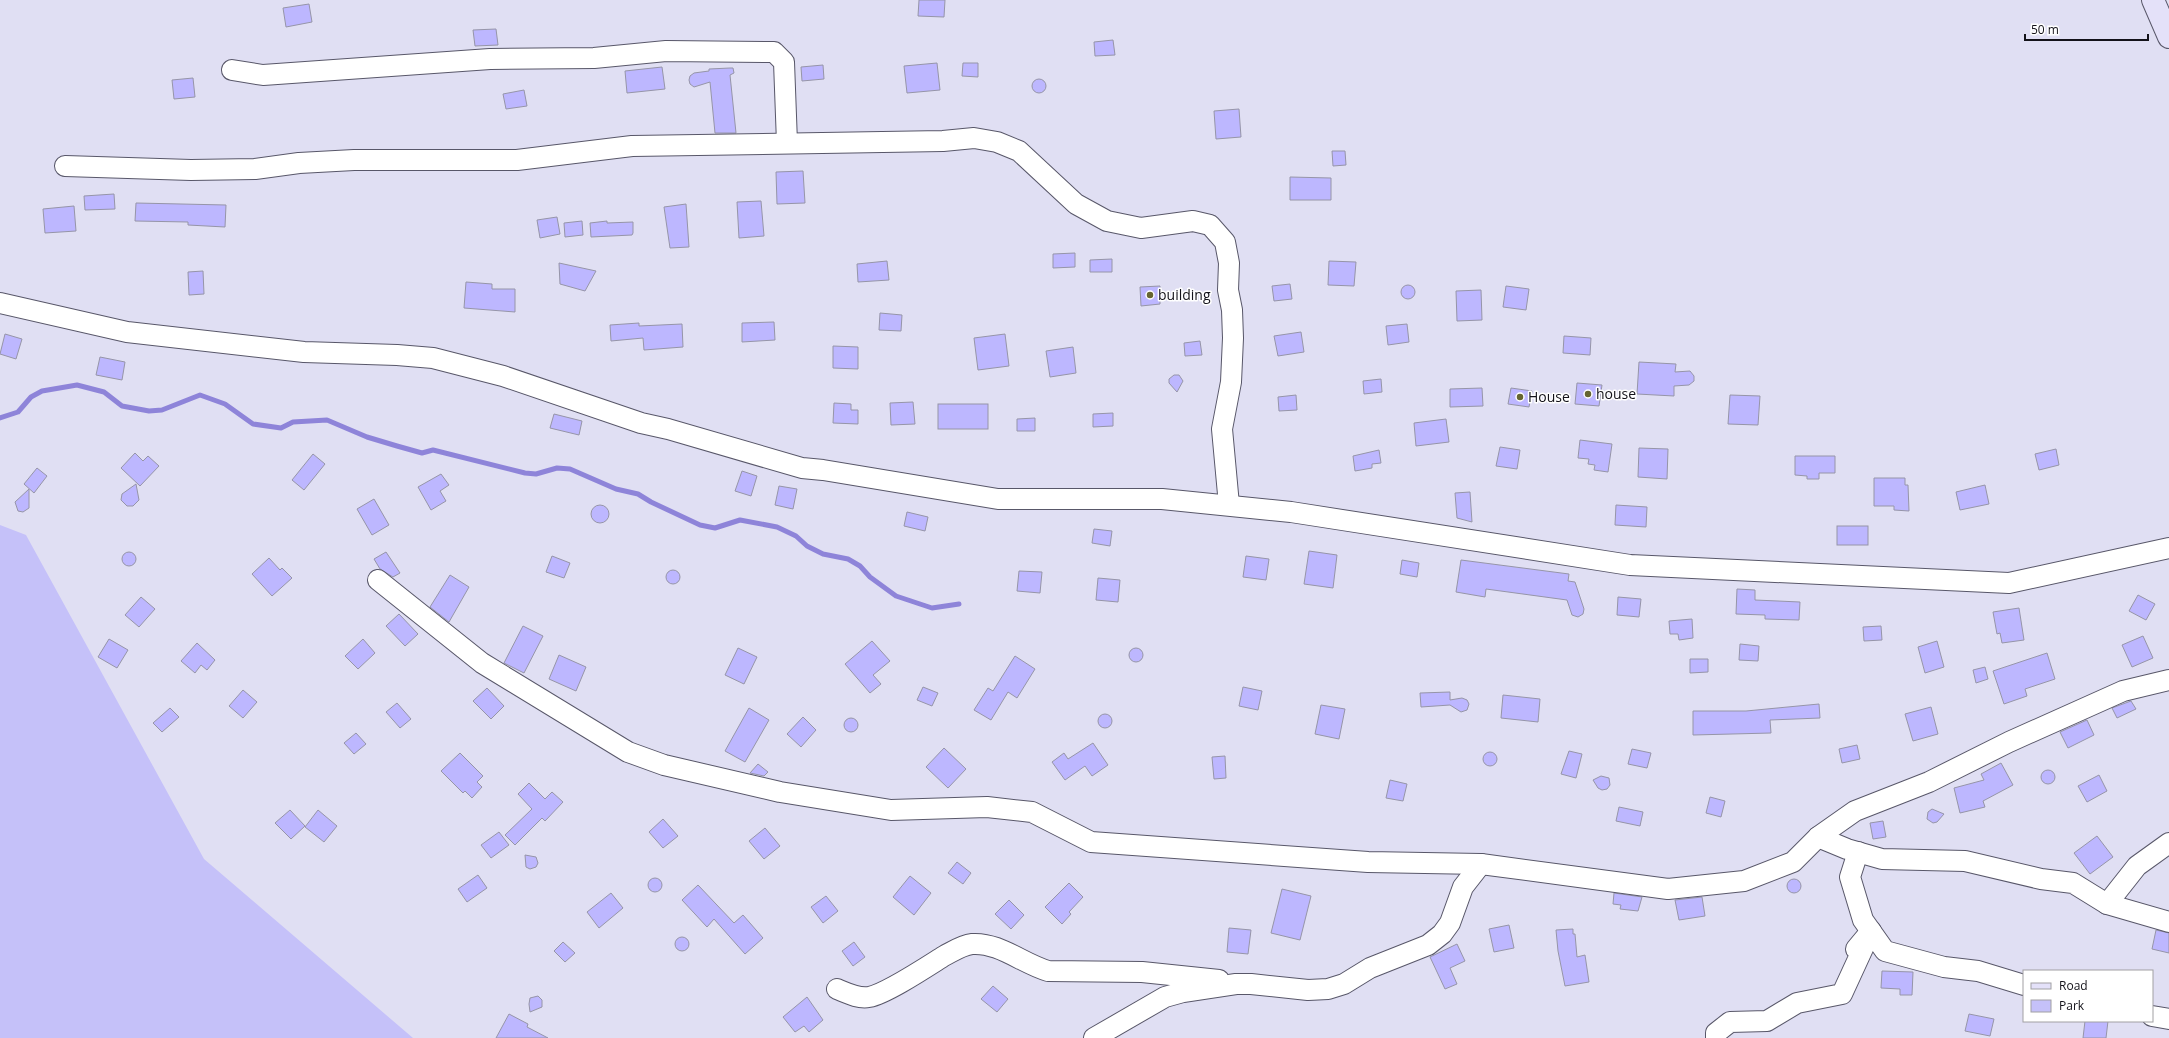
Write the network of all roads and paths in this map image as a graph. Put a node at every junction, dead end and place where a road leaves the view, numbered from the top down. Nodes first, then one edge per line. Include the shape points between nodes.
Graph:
1 (2153, 0) edge
2 (2169, 37) edge
3 (232, 70) dead end
4 (788, 143) junction
5 (64, 166) dead end
6 (0, 303) edge
7 (1229, 506) junction
8 (2169, 548) edge
9 (378, 580) dead end
10 (2169, 680) edge
11 (1818, 837) junction
12 (2169, 843) edge
13 (1858, 852) junction
14 (1481, 864) junction
15 (2108, 904) junction
16 (2169, 922) edge
17 (1871, 930) junction
18 (1856, 949) dead end
19 (1236, 984) junction
20 (2023, 984) edge
21 (837, 989) dead end
22 (2153, 1016) edge
23 (2169, 1019) edge
24 (1094, 1038) edge
25 (1716, 1038) edge

1 - 2 main road
3 - 4 street via 263,75 490,59 594,58 666,51 774,52 784,62
4 - 5 street via 632,146 518,160 354,160 299,163 256,169 191,170
4 - 7 street via 943,141 974,138 997,142 1019,151 1076,204 1107,221 1142,228 1193,221 1210,225 1225,242 1229,263 1228,290 1233,338 1231,382 1222,429
6 - 7 street via 128,332 304,352 433,358 503,376 634,421 668,428 802,468 998,499 1162,499
7 - 8 street via 1291,512 1630,565 2009,583
9 - 14 street via 482,663 628,752 664,765 780,792 891,810 987,807 1032,812 1091,842 1368,862
10 - 11 street via 2124,691 2064,717 1929,782 1855,811
11 - 13 street
11 - 14 street via 1793,862 1744,881 1668,889
12 - 15 street via 2137,866
13 - 15 street via 1882,859 1965,861 2073,883
13 - 17 street via 1850,877 1864,920
14 - 19 street via 1463,887 1450,923 1428,946 1370,968 1344,984 1328,989 1308,990
15 - 16 street
17 - 18 street
17 - 20 street via 1885,951
17 - 25 street via 1842,994 1797,1003 1767,1021 1730,1022 1716,1033
19 - 21 street via 1156,973 1103,970 1048,971 1004,950 972,944 958,948 870,997 859,997
19 - 24 street via 1165,996
22 - 23 street

